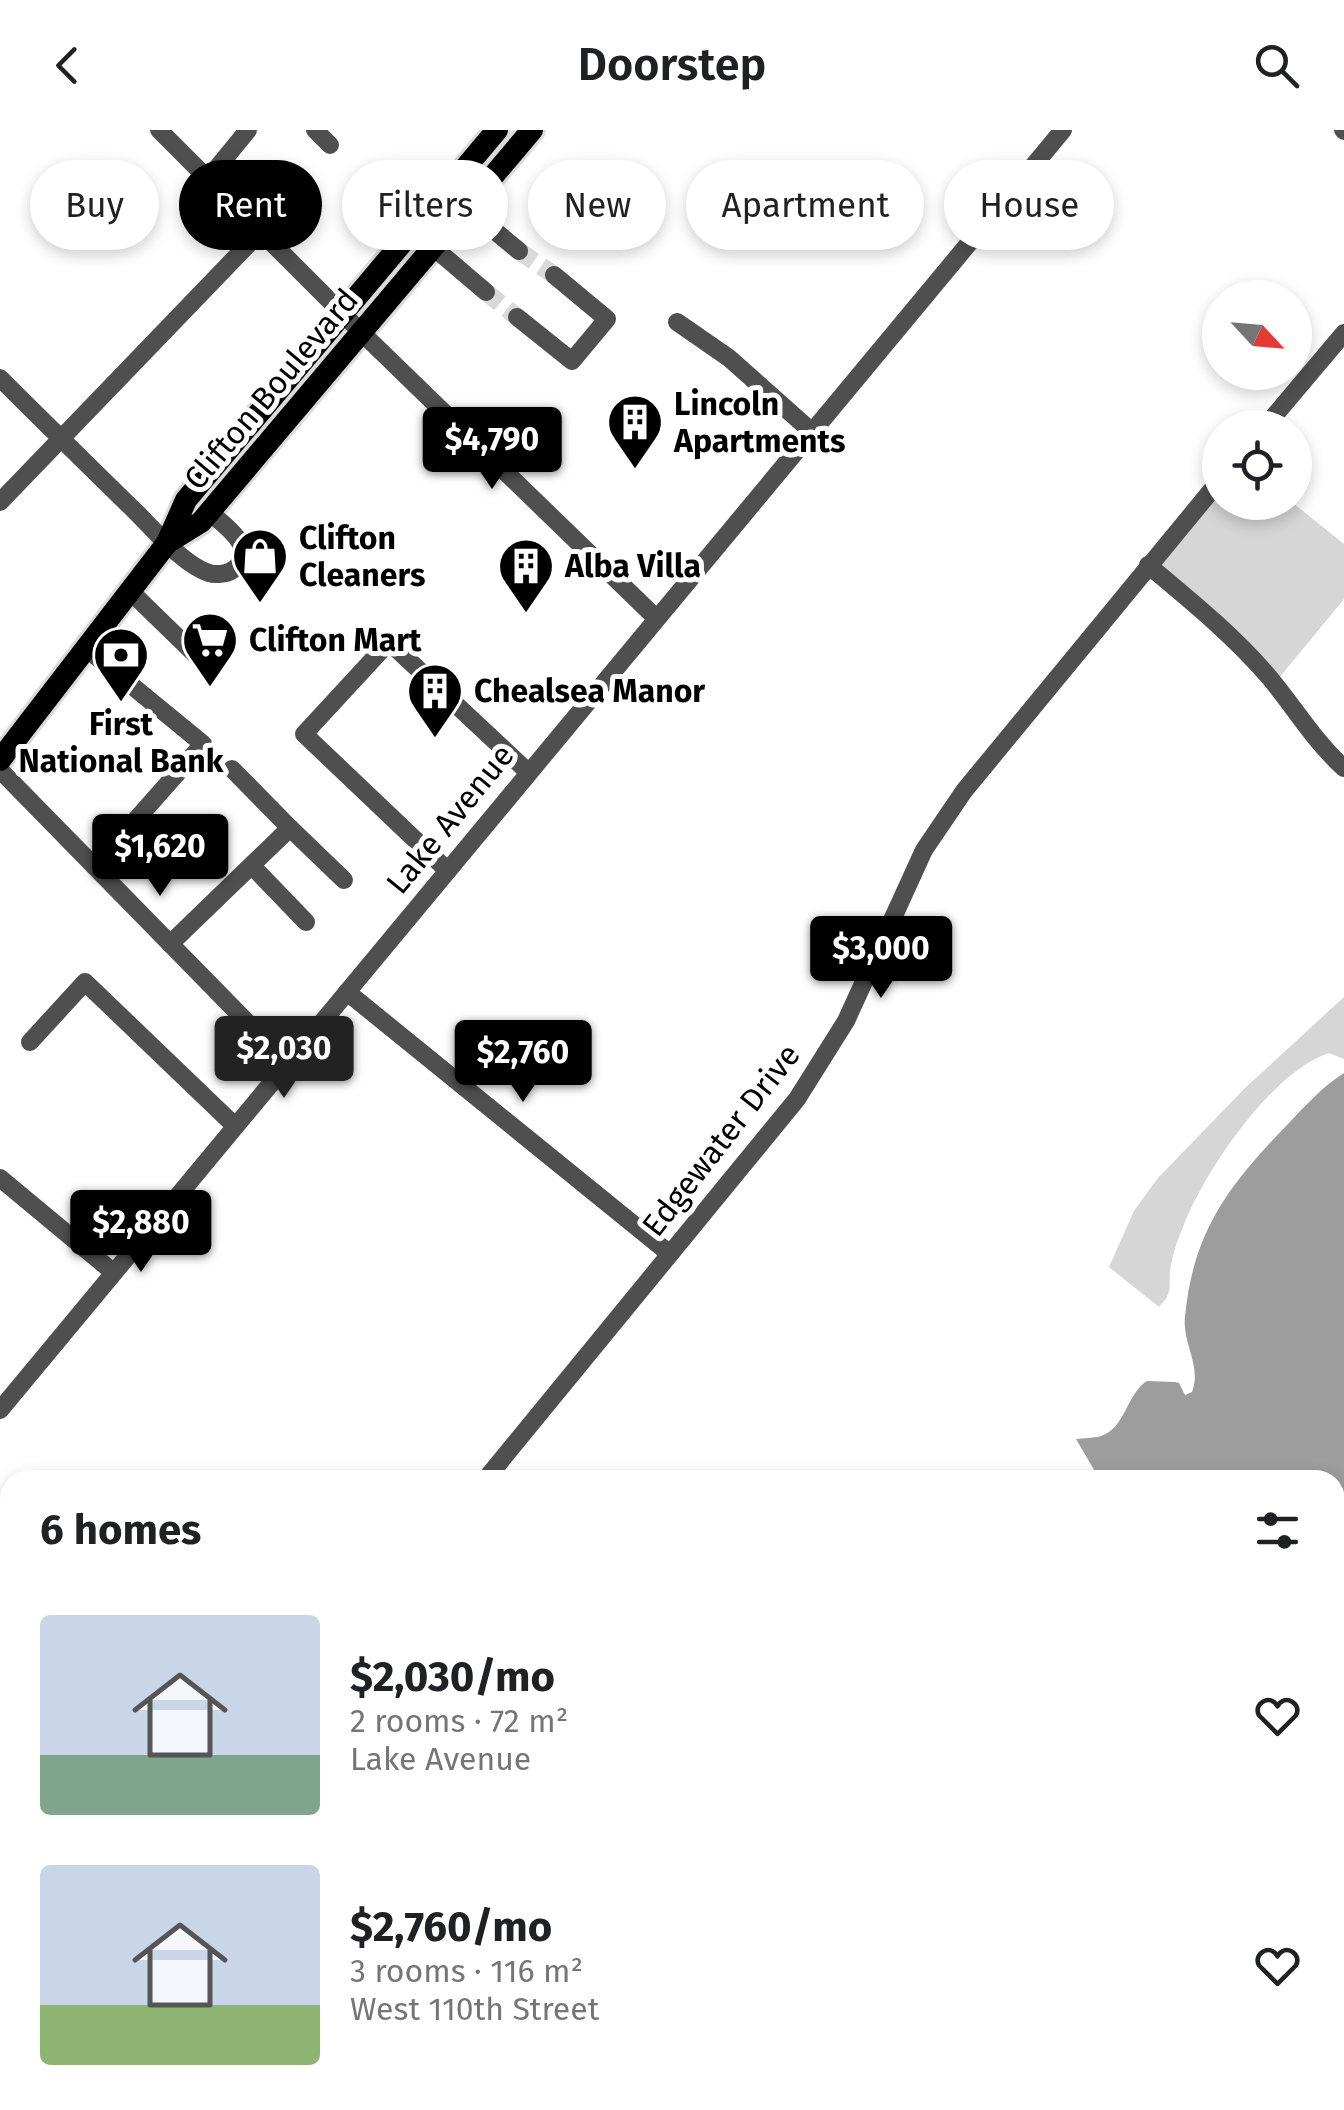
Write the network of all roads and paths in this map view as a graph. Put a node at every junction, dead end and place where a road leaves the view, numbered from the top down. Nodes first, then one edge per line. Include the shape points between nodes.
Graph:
1 (158, 130) edge
2 (248, 130) edge
3 (315, 130) edge
4 (497, 130) edge
5 (532, 130) edge
6 (1063, 130) edge
7 (330, 145) dead end
8 (189, 160) edge
9 (223, 160) edge
10 (506, 160) edge
11 (508, 242) edge
12 (243, 250) edge
13 (280, 250) edge
14 (429, 250) edge
15 (436, 250) edge
16 (519, 251) tunnel mouth
17 (554, 275) tunnel mouth
18 (486, 292) tunnel mouth
19 (342, 314) junction
20 (517, 317) tunnel mouth
21 (677, 322) dead end
22 (361, 332) junction
23 (1344, 332) edge
24 (0, 378) edge
25 (1279, 410) edge
26 (811, 431) junction
27 (62, 440) junction
28 (1202, 501) edge
29 (0, 502) edge
30 (209, 512) junction
31 (168, 543) junction
32 (1148, 565) junction
33 (130, 592) junction
34 (655, 617) junction
35 (86, 648) junction
36 (198, 658) dead end
37 (0, 760) edge
38 (1344, 768) edge
39 (232, 769) dead end
40 (0, 770) edge
41 (528, 772) junction
42 (290, 828) junction
43 (94, 866) junction
44 (252, 866) junction
45 (447, 870) junction
46 (344, 880) dead end
47 (306, 922) dead end
48 (170, 944) junction
49 (347, 992) junction
50 (30, 1042) dead end
51 (286, 1062) junction
52 (234, 1125) junction
53 (0, 1178) edge
54 (670, 1254) junction
55 (113, 1272) junction
56 (0, 1410) edge
57 (493, 1470) edge

1 - 8 street
2 - 9 street
3 - 7 street
4 - 19 main road, Clifton Boulevard
5 - 10 main road, Clifton Boulevard
6 - 26 street, Lake Avenue
11 - 16 street
12 - 27 street
13 - 19 street
14 - 22 main road, Clifton Boulevard
15 - 18 street
17 - 20 street via 608,319 572,361
19 - 22 street
19 - 31 main road, Clifton Boulevard via 186,500
21 - 26 street
22 - 30 main road, Clifton Boulevard
22 - 34 street
23 - 25 street
24 - 27 street
26 - 34 street, Lake Avenue
27 - 29 street
27 - 31 street
28 - 32 street, Edgewater Drive
30 - 31 main road, Clifton Boulevard
30 - 31 street via 243,546 234,570 210,574
31 - 33 main road, Clifton Boulevard
32 - 38 street via 1228,632
32 - 54 street, Edgewater Drive via 964,791 924,850 846,1021 797,1099
33 - 35 main road, Clifton Boulevard
33 - 36 street
34 - 41 street, Lake Avenue
35 - 37 main road, Clifton Boulevard
35 - 43 street via 203,744
39 - 42 street
40 - 43 street
41 - 45 street, Lake Avenue
41 - 45 street via 389,642 304,734
42 - 44 street
42 - 46 street
43 - 48 street
44 - 47 street
44 - 48 street
45 - 49 street, Lake Avenue
48 - 51 street
49 - 51 street, Lake Avenue
49 - 54 street
50 - 52 street via 85,982
51 - 52 street, Lake Avenue
52 - 55 street, Lake Avenue
53 - 55 street
54 - 57 street, Edgewater Drive
55 - 56 street, Lake Avenue

